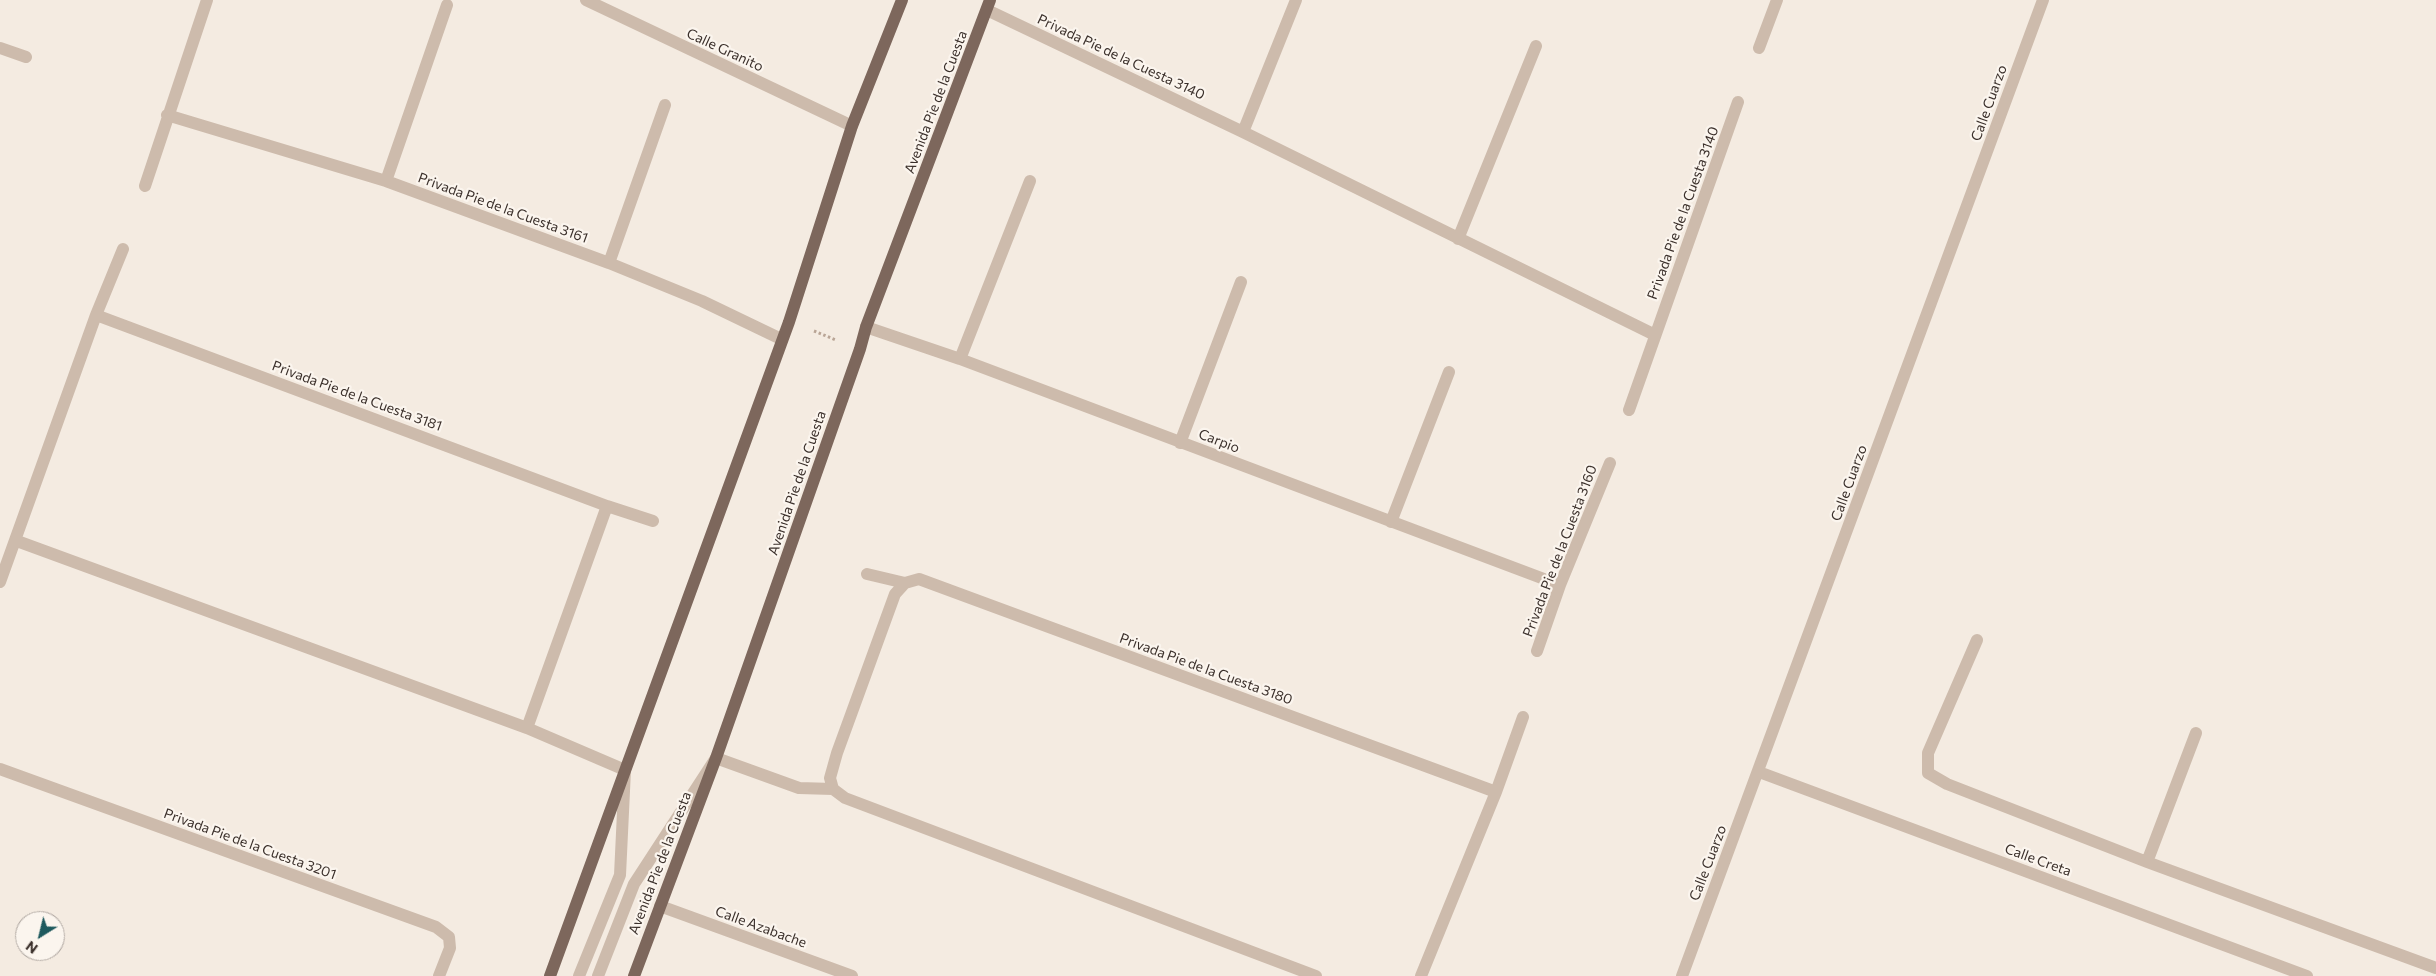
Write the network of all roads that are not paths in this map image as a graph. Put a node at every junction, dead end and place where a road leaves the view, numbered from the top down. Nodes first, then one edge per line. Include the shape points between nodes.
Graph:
1 (207, 0) edge
2 (586, 0) edge
3 (902, 0) edge
4 (1296, 0) edge
5 (1777, 0) edge
6 (2043, 0) edge
7 (447, 5) dead end
8 (988, 5) edge
9 (1536, 46) dead end
10 (0, 48) edge
11 (1760, 48) dead end
12 (26, 57) dead end
13 (1738, 102) dead end
14 (665, 105) dead end
15 (167, 115) junction
16 (852, 126) junction
17 (1243, 132) junction
18 (386, 181) junction
19 (1030, 181) dead end
20 (145, 186) dead end
21 (1458, 239) junction
22 (123, 249) dead end
23 (609, 263) junction
24 (1241, 282) dead end
25 (96, 315) junction
26 (866, 327) junction
27 (1655, 335) junction
28 (781, 339) junction
29 (960, 359) junction
30 (1448, 372) dead end
31 (1629, 410) dead end
32 (1180, 443) junction
33 (1610, 463) dead end
34 (607, 506) junction
35 (653, 521) dead end
36 (1390, 522) junction
37 (17, 541) junction
38 (868, 574) dead end
39 (0, 582) edge
40 (905, 583) junction
41 (1560, 586) junction
42 (1977, 640) dead end
43 (1537, 651) dead end
44 (1523, 717) dead end
45 (527, 728) junction
46 (2196, 733) dead end
47 (716, 758) junction
48 (0, 769) edge
49 (625, 770) junction
50 (1759, 772) junction
51 (833, 789) junction
52 (1496, 792) junction
53 (2147, 862) junction
54 (660, 906) junction
55 (2436, 968) edge
56 (439, 976) edge
57 (550, 976) edge
58 (579, 976) edge
59 (598, 976) edge
60 (634, 976) edge
61 (852, 976) edge
62 (1316, 976) edge
63 (1421, 976) edge
64 (1682, 976) edge
65 (2307, 976) edge

1 - 15 street
2 - 16 street, Calle Granito
3 - 16 main road
4 - 17 street
5 - 11 street
6 - 50 street, Calle Cuarzo
7 - 18 street
8 - 17 street, Privada Pie de la Cuesta 3140
8 - 26 main road, Avenida Pie de la Cuesta
9 - 21 street
10 - 12 street
13 - 27 street, Privada Pie de la Cuesta 3140
14 - 23 street
15 - 18 street, Privada Pie de la Cuesta 3161
15 - 20 street
16 - 28 main road
17 - 21 street, Privada Pie de la Cuesta 3140
18 - 23 street, Privada Pie de la Cuesta 3161
19 - 29 street
21 - 27 street, Privada Pie de la Cuesta 3140
22 - 25 street
23 - 28 street, Privada Pie de la Cuesta 3161 via 702,301
24 - 32 street
25 - 34 street, Privada Pie de la Cuesta 3181
25 - 37 street
26 - 29 street, Carpio
26 - 47 main road, Avenida Pie de la Cuesta
27 - 31 street, Privada Pie de la Cuesta 3140
28 - 49 main road
29 - 32 street, Carpio
30 - 36 street
32 - 36 street, Carpio
33 - 41 street, Privada Pie de la Cuesta 3160
34 - 35 street, Privada Pie de la Cuesta 3181
34 - 45 street
36 - 41 street, Carpio
37 - 39 street
37 - 45 street
38 - 40 street, Privada Pie de la Cuesta 3180
40 - 51 street via 895,594 837,753 830,778
40 - 52 street, Privada Pie de la Cuesta 3180 via 919,579
41 - 43 street, Privada Pie de la Cuesta 3160
42 - 53 street via 1928,754 1928,773 1947,784
44 - 52 street
45 - 49 street
46 - 53 street
47 - 51 street via 799,788
47 - 54 main road, Avenida Pie de la Cuesta
47 - 59 street via 634,884
48 - 56 street, Privada Pie de la Cuesta 3201 via 436,927 449,937 450,948
49 - 57 main road
49 - 58 street via 620,875
50 - 64 street, Calle Cuarzo
50 - 65 street, Calle Creta
51 - 62 street via 845,798
52 - 63 street
53 - 55 street
54 - 60 main road, Avenida Pie de la Cuesta
54 - 61 street, Calle Azabache

